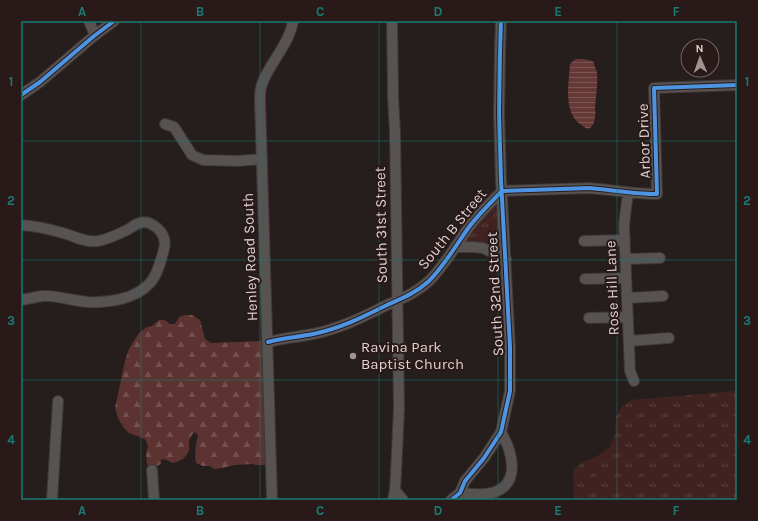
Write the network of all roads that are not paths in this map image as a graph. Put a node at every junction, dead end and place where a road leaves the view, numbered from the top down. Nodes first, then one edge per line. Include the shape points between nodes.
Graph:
1 (89, 21) edge
2 (114, 21) edge
3 (293, 21) edge
4 (392, 21) edge
5 (501, 21) edge
6 (95, 35) junction
7 (737, 85) edge
8 (21, 95) edge
9 (165, 124) dead end
10 (262, 159) junction
11 (502, 191) junction
12 (628, 193) junction
13 (21, 224) edge
14 (625, 240) junction
15 (584, 241) dead end
16 (456, 247) junction
17 (660, 258) dead end
18 (506, 259) junction
19 (626, 259) junction
20 (626, 278) junction
21 (586, 279) dead end
22 (663, 296) dead end
23 (627, 298) junction
24 (21, 300) edge
25 (397, 300) junction
26 (628, 317) junction
27 (589, 318) dead end
28 (669, 338) dead end
29 (629, 341) junction
30 (268, 342) junction
31 (634, 381) dead end
32 (58, 401) dead end
33 (501, 432) junction
34 (152, 470) dead end
35 (460, 493) junction
36 (394, 495) edge
37 (52, 500) edge
38 (154, 500) edge
39 (272, 500) edge
40 (403, 500) edge
41 (451, 500) edge

1 - 6 street
2 - 6 street
3 - 10 street, Henley Road South via 287,39 262,84
4 - 25 street, South 31st Street
5 - 11 street, South 32nd Street via 499,107
6 - 8 street
7 - 12 street, Arbor Drive via 654,88 657,194
9 - 10 street via 174,127 192,155 202,160
10 - 30 street, Henley Road South
11 - 12 street, Arbor Drive via 590,188
11 - 16 street, South B Street via 487,206
11 - 18 street, South 32nd Street
12 - 14 street, Rose Hill Lane
13 - 24 street via 95,241 107,239 140,222 146,222 160,229 165,247 152,279 146,287 130,296 101,303 48,296
14 - 15 street
14 - 19 street, Rose Hill Lane
16 - 18 street via 483,248
16 - 25 street, South B Street via 441,269 428,282 408,296
17 - 19 street
18 - 33 street, South 32nd Street via 510,391
19 - 20 street, Rose Hill Lane
20 - 21 street
20 - 23 street, Rose Hill Lane
22 - 23 street
23 - 26 street, Rose Hill Lane
25 - 30 street, South B Street via 328,331
25 - 36 street, South 31st Street via 399,420
26 - 27 street
26 - 29 street, Rose Hill Lane
28 - 29 street
29 - 31 street, Rose Hill Lane via 630,371
30 - 39 street, Henley Road South
32 - 37 street
33 - 35 street, South 32nd Street via 465,481
33 - 35 street via 512,462 512,474 506,484 491,493
34 - 38 street
35 - 41 street, South 32nd Street
36 - 40 street

